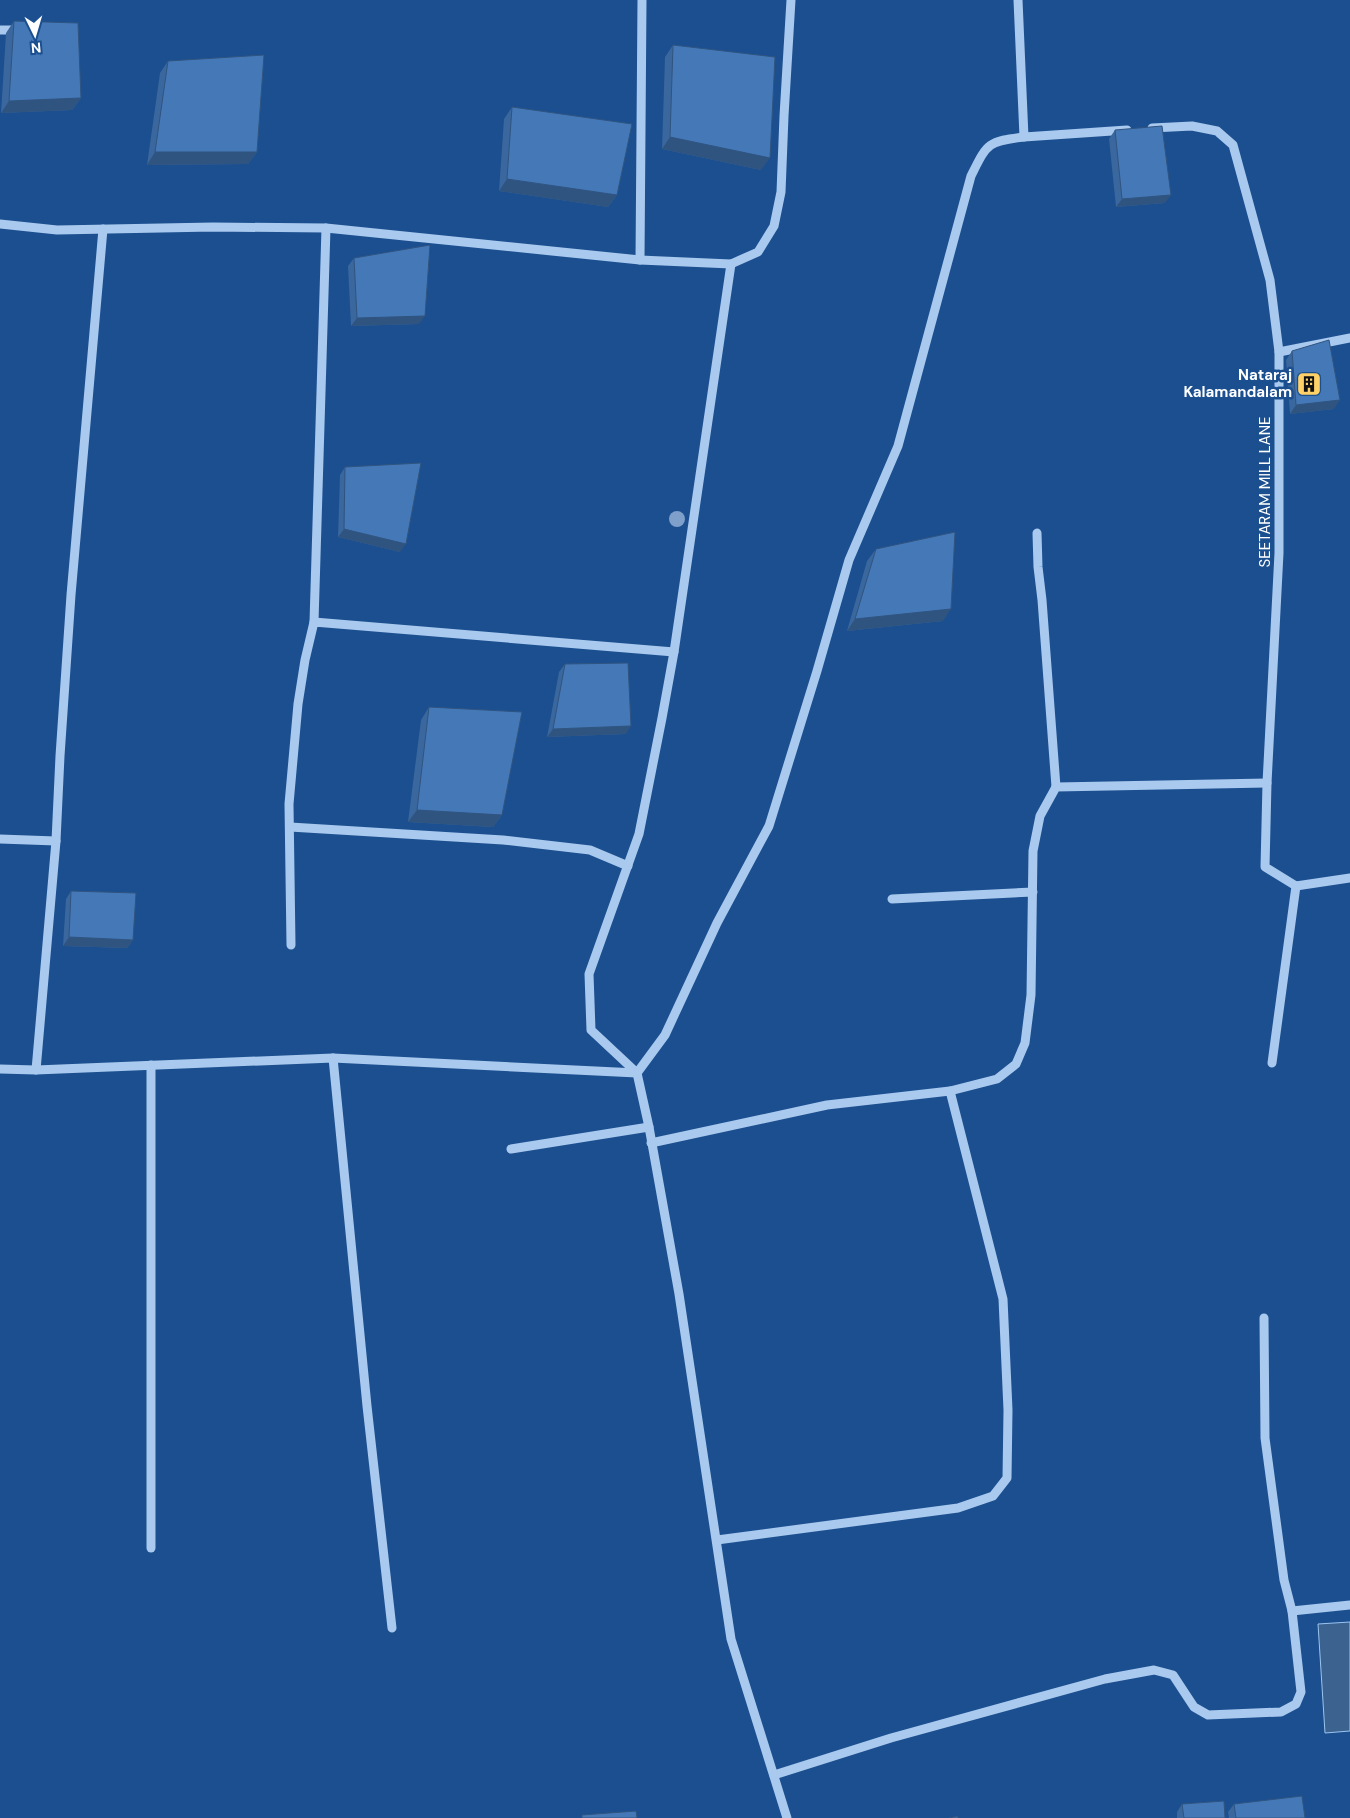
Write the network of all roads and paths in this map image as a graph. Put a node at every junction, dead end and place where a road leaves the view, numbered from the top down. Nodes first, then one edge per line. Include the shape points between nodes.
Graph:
1 (642, 0) edge
2 (791, 0) edge
3 (1018, 0) edge
4 (0, 30) edge
5 (13, 30) edge
6 (1143, 129) edge
7 (1133, 130) edge
8 (1024, 137) junction
9 (0, 224) edge
10 (326, 228) junction
11 (103, 229) junction
12 (640, 260) junction
13 (731, 264) junction
14 (1350, 338) edge
15 (1279, 352) junction
16 (1037, 533) dead end
17 (314, 622) junction
18 (674, 652) junction
19 (1267, 783) junction
20 (1056, 787) junction
21 (290, 827) junction
22 (0, 839) edge
23 (56, 841) junction
24 (628, 866) junction
25 (1350, 878) edge
26 (1296, 886) junction
27 (1033, 892) junction
28 (892, 899) dead end
29 (291, 945) dead end
30 (333, 1058) junction
31 (1272, 1063) dead end
32 (152, 1065) junction
33 (0, 1069) edge
34 (36, 1070) junction
35 (636, 1073) junction
36 (950, 1090) junction
37 (649, 1128) junction
38 (652, 1143) junction
39 (511, 1149) dead end
40 (1264, 1318) dead end
41 (717, 1540) junction
42 (151, 1548) dead end
43 (1350, 1605) edge
44 (1292, 1611) junction
45 (392, 1628) dead end
46 (774, 1775) junction
47 (787, 1818) edge

1 - 12 street
2 - 13 street via 781,192 774,226 758,252
3 - 8 street
4 - 5 street
6 - 15 street, SEETARAM MILL LANE via 1192,126 1217,131 1233,144 1270,280
7 - 8 street
8 - 35 street via 1002,139 985,148 972,176 898,446 850,560 769,826 718,923 665,1036
9 - 11 street via 57,230
10 - 11 street
10 - 12 street
10 - 17 street
11 - 23 street via 70,595
12 - 13 street
13 - 18 street
14 - 15 street
15 - 19 street, SEETARAM MILL LANE via 1279,553
16 - 20 street
17 - 18 street
17 - 21 street via 298,704
18 - 24 street via 639,834
19 - 20 street
19 - 26 street, SEETARAM MILL LANE via 1266,867
20 - 27 street via 1040,816 1033,851
21 - 24 street via 503,840 590,850
21 - 29 street
22 - 23 street
23 - 34 street
24 - 35 street via 589,974 590,1020 591,1030
25 - 26 street
26 - 31 street
27 - 28 street
27 - 36 street via 1032,995 1025,1043 1016,1064 997,1079
30 - 32 street
30 - 35 street
30 - 45 street
32 - 34 street
32 - 42 street
33 - 34 street
35 - 37 street
36 - 38 street via 827,1105
36 - 41 street via 1003,1299 1008,1410 1007,1478 993,1496 958,1508
37 - 38 street
37 - 39 street
38 - 41 street
40 - 44 street via 1264,1438 1284,1580
41 - 46 street via 731,1639
43 - 44 street
44 - 46 street via 1301,1692 1296,1704 1281,1712 1208,1715 1194,1707 1173,1674 1154,1670 1105,1679 1002,1707
46 - 47 street

